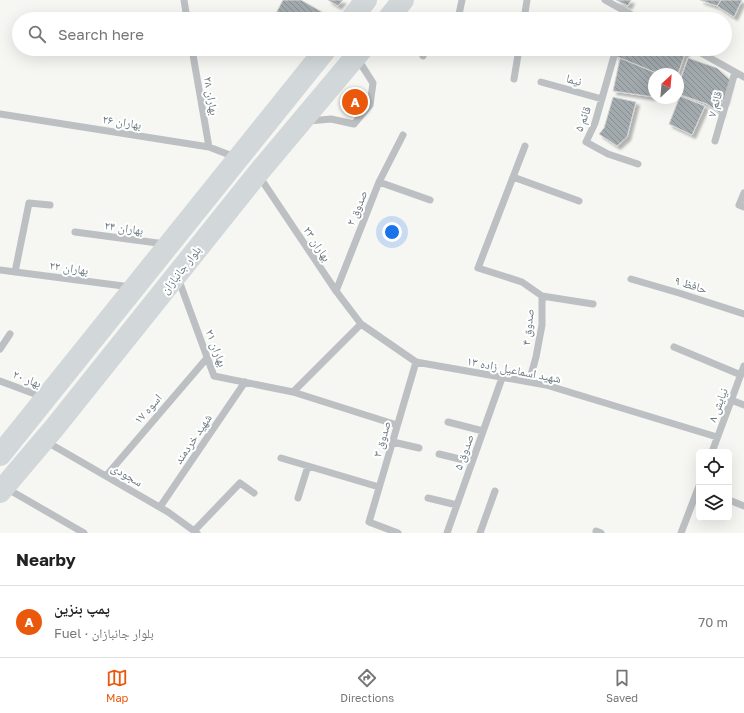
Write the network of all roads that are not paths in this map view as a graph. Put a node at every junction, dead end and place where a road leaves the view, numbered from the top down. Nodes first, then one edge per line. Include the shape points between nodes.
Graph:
1 (184, 0) edge
2 (366, 0) edge
3 (462, 0) edge
4 (527, 0) edge
5 (605, 0) edge
6 (186, 12) edge
7 (356, 12) edge
8 (459, 12) edge
9 (525, 12) edge
10 (622, 12) edge
11 (193, 56) edge
12 (320, 56) edge
13 (356, 56) edge
14 (360, 56) edge
15 (518, 56) edge
16 (614, 56) edge
17 (706, 56) edge
18 (735, 72) junction
19 (744, 77) edge
20 (514, 79) dead end
21 (541, 82) dead end
22 (602, 99) junction
23 (0, 114) edge
24 (298, 124) junction
25 (403, 135) dead end
26 (716, 141) dead end
27 (525, 146) dead end
28 (209, 147) junction
29 (239, 158) junction
30 (638, 164) dead end
31 (258, 173) junction
32 (513, 177) junction
33 (379, 182) junction
34 (744, 193) edge
35 (430, 200) dead end
36 (579, 201) dead end
37 (50, 205) dead end
38 (744, 207) edge
39 (76, 232) dead end
40 (170, 245) junction
41 (0, 270) edge
42 (15, 272) junction
43 (177, 276) junction
44 (631, 279) dead end
45 (135, 288) junction
46 (336, 292) junction
47 (542, 296) junction
48 (593, 304) dead end
49 (744, 314) edge
50 (361, 324) junction
51 (10, 334) dead end
52 (674, 347) dead end
53 (0, 349) edge
54 (207, 358) junction
55 (416, 362) junction
56 (744, 366) edge
57 (741, 375) junction
58 (502, 378) junction
59 (0, 381) edge
60 (245, 382) junction
61 (529, 382) junction
62 (293, 392) junction
63 (46, 398) junction
64 (731, 400) junction
65 (744, 405) edge
66 (448, 422) dead end
67 (398, 425) junction
68 (484, 431) junction
69 (717, 438) junction
70 (44, 440) junction
71 (393, 442) junction
72 (419, 448) dead end
73 (713, 449) edge
74 (439, 454) dead end
75 (0, 455) edge
76 (281, 458) dead end
77 (472, 462) junction
78 (308, 466) junction
79 (106, 476) junction
80 (379, 487) junction
81 (2, 490) edge
82 (495, 491) dead end
83 (254, 493) dead end
84 (696, 494) edge
85 (298, 498) dead end
86 (428, 498) dead end
87 (732, 501) edge
88 (457, 505) junction
89 (744, 506) edge
90 (160, 507) junction
91 (195, 532) edge
92 (84, 533) edge
93 (398, 533) edge
94 (447, 533) edge
95 (480, 533) edge
96 (681, 533) edge

1 - 6 street
2 - 7 highway
3 - 8 street
4 - 9 street
5 - 10 street
11 - 28 street, بهاران ۲۸
12 - 29 highway, بلوار جانبازان
13 - 24 highway, بلوار جانبازان
14 - 24 street via 373,83 370,105 354,124 331,119
15 - 20 street
16 - 22 street, قائم ۵
17 - 18 street
18 - 19 street
18 - 26 street, قائم ۷
21 - 22 street, نیما
22 - 30 street, قائم ۵ via 586,142 608,154
23 - 28 street, بهاران ۲۶
24 - 31 highway, بلوار جانبازان
25 - 33 street, صدوق ۲
27 - 32 street
28 - 29 street, بهاران ۲۶
29 - 40 highway, بلوار جانبازان
31 - 43 highway, بلوار جانبازان
31 - 46 street, بهاران ۲۳
32 - 36 street
32 - 47 street, صدوق ۴ via 478,268 522,282
33 - 35 street
33 - 46 street, صدوق ۲
34 - 38 street via 739,205
37 - 42 street via 29,203
39 - 40 street, بهاران ۲۴
40 - 45 highway, بلوار جانبازان
41 - 42 street, بهاران ۲۲
42 - 45 street, بهاران ۲۲
43 - 54 street, بهاران ۲۱
43 - 70 highway, بلوار جانبازان
44 - 49 street, حافظ ۹
45 - 63 highway, بلوار جانبازان
46 - 50 street, بهاران ۲۳
47 - 48 street
47 - 61 street, صدوق ۴ via 542,325
50 - 55 street, شهید اسماعیل زاده ۱۳
50 - 62 street
51 - 53 street
52 - 57 street
54 - 60 street, بهاران ۲۱ via 214,376
54 - 79 street, اسوه ۱۷
55 - 58 street, شهید اسماعیل زاده ۱۳
55 - 67 street, صدوق ۳
56 - 57 street, نیایش ۸
57 - 64 street, نیایش ۸
58 - 61 street, شهید اسماعیل زاده ۱۳
58 - 68 street, صدوق ۵
59 - 63 street, بهار ۲۰
60 - 62 street, بهاران ۲۱
60 - 90 street, شهید خردمند
61 - 69 street, شهید اسماعیل زاده ۱۳
62 - 67 street, بهاران ۲۱
63 - 75 highway, بلوار جانبازان
64 - 65 street
64 - 69 street, نیایش ۸
66 - 68 street
67 - 71 street, صدوق ۳
68 - 77 street, صدوق ۵
69 - 73 street, نیایش ۸
70 - 79 street, سجودی
70 - 81 highway, بلوار جانبازان
71 - 72 street
71 - 80 street, صدوق ۳
74 - 77 street
76 - 78 street
77 - 88 street, صدوق ۵
78 - 80 street
78 - 85 street
79 - 90 street, سجودی
80 - 93 street, صدوق ۳ via 369,522
81 - 92 street
82 - 95 street
83 - 91 street via 240,483
84 - 96 street
86 - 88 street
87 - 89 street
88 - 94 street, صدوق ۵
90 - 91 street, سجودی

